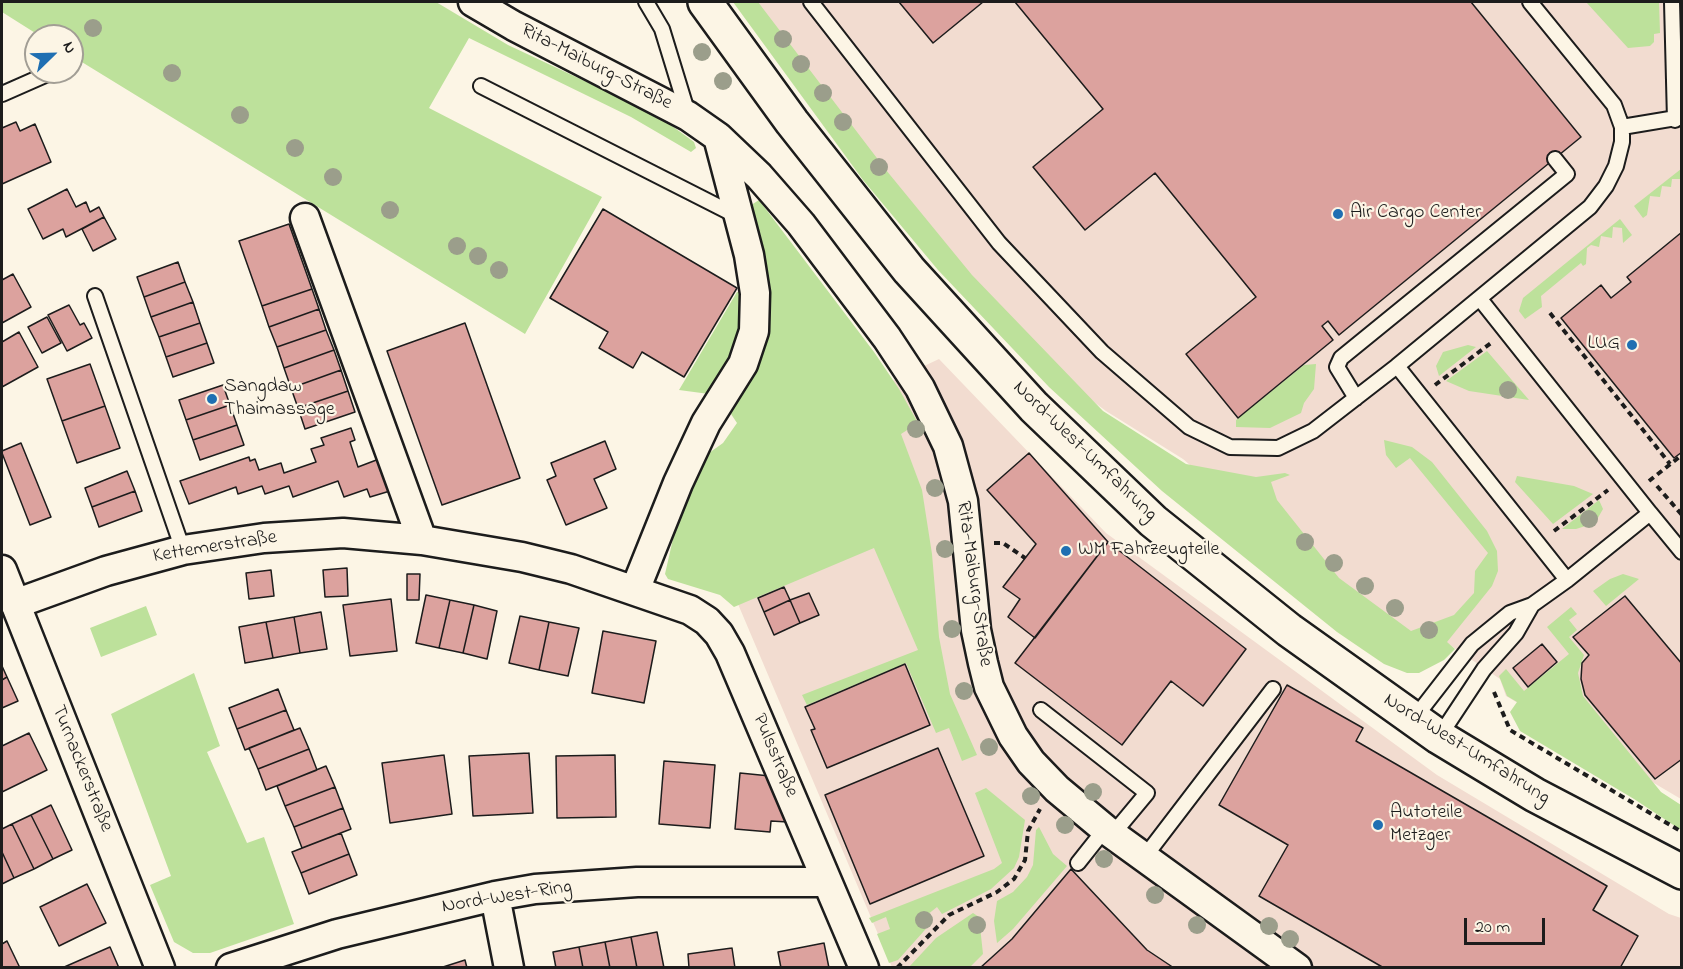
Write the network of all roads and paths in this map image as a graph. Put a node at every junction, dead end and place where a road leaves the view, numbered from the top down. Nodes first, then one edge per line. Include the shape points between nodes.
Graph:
1 (473, 2) edge
2 (646, 2) edge
3 (705, 2) edge
4 (811, 2) edge
5 (1530, 2) edge
6 (1672, 2) edge
7 (25, 84) edge
8 (481, 86) dead end
9 (2, 94) edge
10 (688, 116) junction
11 (1678, 118) edge
12 (1622, 127) junction
13 (718, 137) junction
14 (1555, 159) dead end
15 (737, 216) junction
16 (305, 218) dead end
17 (95, 296) dead end
18 (1480, 299) junction
19 (1550, 313) dead end
20 (1506, 331) junction
21 (1397, 366) junction
22 (1420, 396) junction
23 (1356, 398) junction
24 (1682, 455) edge
25 (1670, 464) junction
26 (1623, 479) junction
27 (1652, 479) junction
28 (1634, 493) junction
29 (1650, 513) junction
30 (1682, 515) edge
31 (422, 540) junction
32 (1003, 543) dead end
33 (1537, 543) junction
34 (183, 550) junction
35 (1682, 552) edge
36 (1025, 558) dead end
37 (2, 570) edge
38 (1567, 580) junction
39 (635, 590) junction
40 (1532, 605) junction
41 (12, 615) edge
42 (1484, 669) junction
43 (1273, 689) dead end
44 (1041, 710) dead end
45 (1426, 728) junction
46 (1057, 789) junction
47 (1109, 832) junction
48 (1682, 832) edge
49 (1143, 859) junction
50 (1078, 863) dead end
51 (1682, 872) edge
52 (826, 882) junction
53 (495, 896) junction
54 (1290, 966) edge
55 (160, 968) edge
56 (231, 968) edge
57 (508, 968) edge
58 (864, 968) edge
59 (897, 968) edge

1 - 10 street, Rita-Maiburg-Straße
2 - 10 lane via 662,29
3 - 45 main road, Nord-West-Umfahrung via 847,195 1034,407 1162,528 1288,630
4 - 23 lane via 999,243 1102,352 1189,427 1230,447 1278,448 1313,431
5 - 12 lane via 1614,105
6 - 11 lane
7 - 9 lane
8 - 15 lane
10 - 13 street, Rita-Maiburg-Straße
11 - 12 lane
12 - 18 lane via 1616,166 1590,207
13 - 15 street
13 - 46 street, Rita-Maiburg-Straße via 801,224 920,388 948,446 958,479 976,630 989,687 1012,736
14 - 23 lane via 1567,174 1341,358 1337,367
15 - 39 street via 755,293 754,331 743,364 706,423 688,461
16 - 31 street
17 - 34 lane
18 - 20 lane
18 - 21 lane
19 - 25 path
20 - 22 path
20 - 26 lane
21 - 22 lane
21 - 23 lane
22 - 33 lane
24 - 25 path
25 - 27 path
26 - 28 lane
26 - 33 path
27 - 28 path
27 - 30 path
28 - 29 lane
29 - 35 lane
29 - 38 lane
31 - 34 street, Kettemerstraße via 343,533
31 - 39 street, Kettemerstraße via 522,557
32 - 36 path
33 - 38 lane
34 - 41 street, Kettemerstraße via 106,571
37 - 41 street, Turnackerstraße
38 - 40 lane
39 - 52 street, Pulsstraße via 690,610 719,634
40 - 42 lane via 1516,633
40 - 45 lane via 1510,613 1472,644
41 - 55 street, Turnackerstraße
42 - 45 lane
42 - 48 path via 1510,730
43 - 49 lane
44 - 47 lane via 1147,793
45 - 51 main road, Nord-West-Umfahrung via 1535,795
46 - 47 street, Rita-Maiburg-Straße
46 - 59 path via 1028,831 1025,860 1014,879 997,892 949,915
47 - 49 street, Rita-Maiburg-Straße
47 - 50 lane
49 - 54 street, Rita-Maiburg-Straße
52 - 53 street, Nord-West-Ring via 637,882 535,889
52 - 58 street, Pulsstraße
53 - 56 street, Nord-West-Ring via 337,934
53 - 57 street

